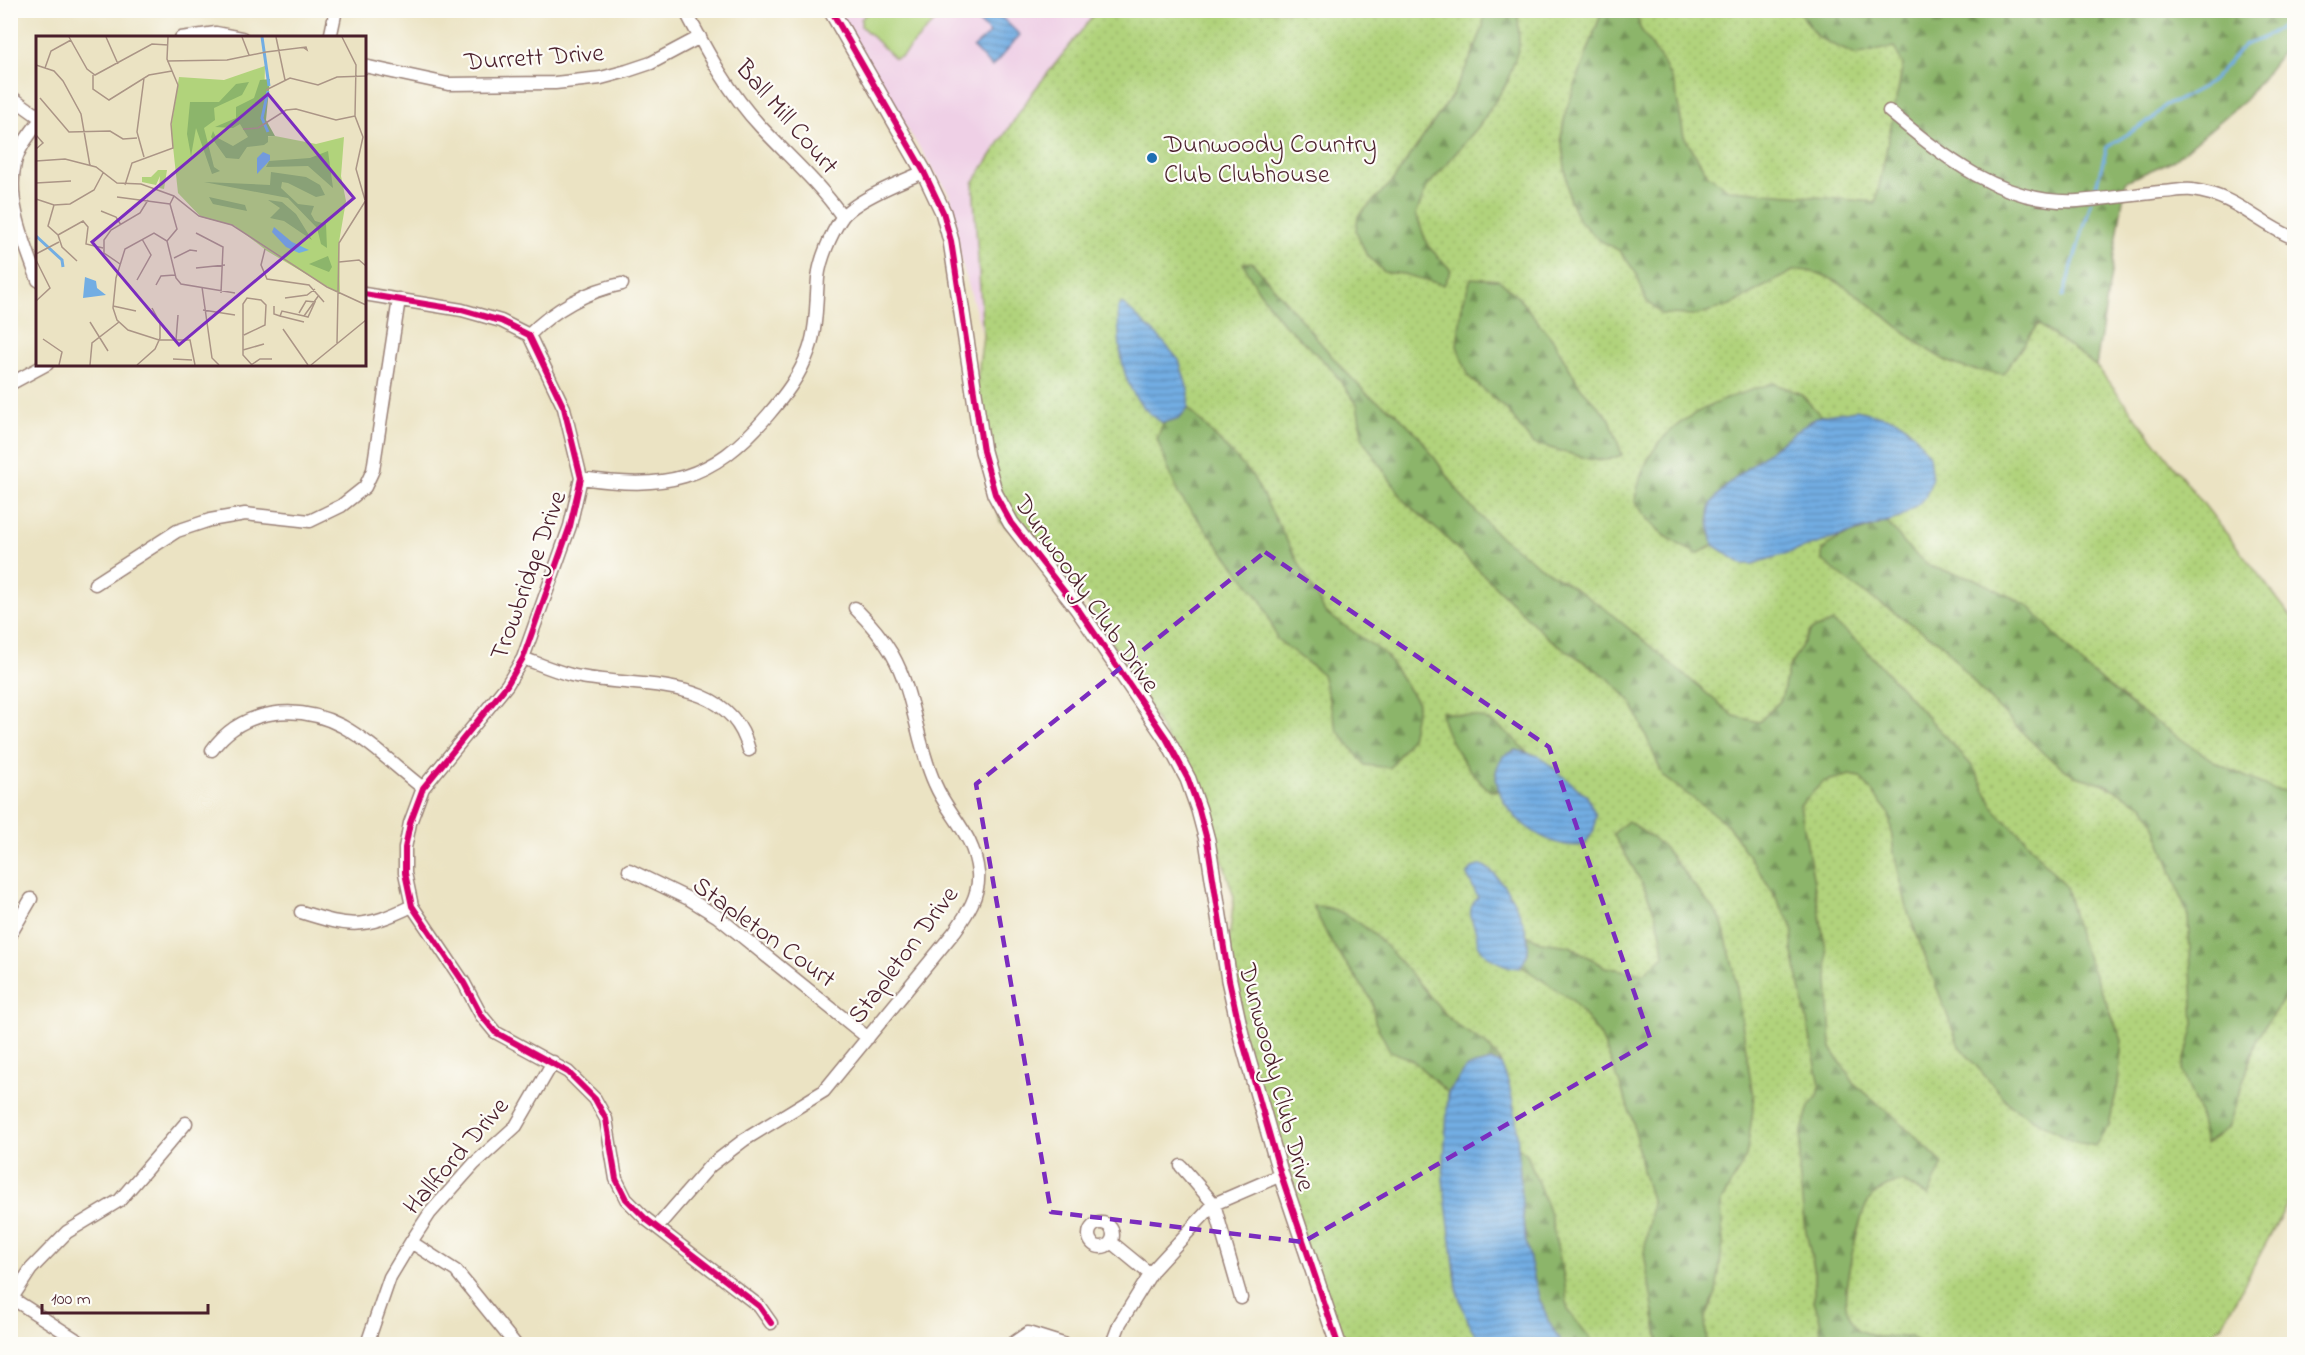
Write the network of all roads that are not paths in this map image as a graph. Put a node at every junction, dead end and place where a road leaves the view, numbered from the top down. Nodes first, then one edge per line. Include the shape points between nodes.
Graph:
1 (336, 10) edge
2 (685, 10) edge
3 (831, 10) edge
4 (195, 36) edge
5 (232, 36) edge
6 (330, 36) edge
7 (700, 37) junction
8 (366, 66) edge
9 (10, 96) edge
10 (1889, 111) dead end
11 (36, 115) edge
12 (36, 126) edge
13 (924, 172) junction
14 (12, 192) edge
15 (842, 216) junction
16 (2295, 238) edge
17 (36, 274) edge
18 (622, 284) dead end
19 (366, 294) edge
20 (399, 299) junction
21 (529, 335) junction
22 (43, 366) edge
23 (10, 384) edge
24 (581, 477) junction
25 (95, 584) dead end
26 (855, 608) dead end
27 (523, 658) junction
28 (212, 750) dead end
29 (749, 750) dead end
30 (423, 788) junction
31 (629, 870) dead end
32 (31, 898) dead end
33 (412, 906) junction
34 (301, 912) dead end
35 (10, 935) edge
36 (868, 1038) junction
37 (553, 1062) junction
38 (186, 1123) dead end
39 (1181, 1166) dead end
40 (1281, 1175) junction
41 (1214, 1204) junction
42 (657, 1227) junction
43 (411, 1242) junction
44 (1111, 1242) dead end
45 (1150, 1274) junction
46 (11, 1298) edge
47 (1240, 1298) dead end
48 (771, 1323) dead end
49 (84, 1344) edge
50 (367, 1344) edge
51 (515, 1344) edge
52 (1012, 1344) edge
53 (1063, 1344) edge
54 (1112, 1344) edge
55 (1338, 1344) edge

1 - 6 street
2 - 7 street, Ball Mill Court
3 - 13 street, Dunwoody Club Drive
4 - 5 street
7 - 8 street, Durrett Drive via 627,71 555,83 448,84
7 - 15 street, Ball Mill Court via 718,72 741,103 808,173
9 - 11 street
10 - 16 street via 1942,156 1981,179 2017,193 2078,201 2190,190 2235,202
12 - 14 street via 15,162
13 - 15 street via 879,192
13 - 40 street, Dunwoody Club Drive via 944,212 951,241 983,451 995,494 1011,523 1078,609 1166,738 1188,779 1207,840 1242,1039
14 - 17 street
15 - 24 street via 819,275 809,350 794,385 734,452 675,480 621,483
18 - 21 street via 587,295
19 - 20 street
20 - 21 street via 462,310 501,321
20 - 25 street via 373,470 365,488 341,506 310,521 245,514 177,531
21 - 24 street, Trowbridge Drive via 564,408
22 - 23 street
24 - 27 street, Trowbridge Drive via 570,526
26 - 36 street, Stapleton Drive via 893,655 906,687 924,759 936,787 972,844 978,874 977,892 967,914
27 - 29 street via 571,675 705,696 722,706 741,726
27 - 30 street, Trowbridge Drive via 507,684
28 - 30 street via 222,737 251,718 277,712 305,713 344,727
30 - 33 street, Trowbridge Drive via 405,848
31 - 36 street, Stapleton Court via 718,917
32 - 35 street
33 - 34 street via 363,925
33 - 37 street, Trowbridge Drive via 495,1032
36 - 42 street, Stapleton Drive via 824,1091 744,1140 710,1166
37 - 42 street, Trowbridge Drive via 582,1083 595,1099 606,1119 620,1191
37 - 43 street, Hallford Drive via 516,1126 474,1164 430,1213
38 - 46 street via 120,1200 66,1232 31,1269
39 - 41 street
40 - 41 street
40 - 55 street, Dunwoody Club Drive
41 - 45 street
41 - 47 street
42 - 48 street, Trowbridge Drive via 759,1306
43 - 50 street, Hallford Drive via 390,1277
43 - 51 street via 456,1271
44 - 45 street
45 - 54 street
46 - 49 street
52 - 53 street via 1028,1333

